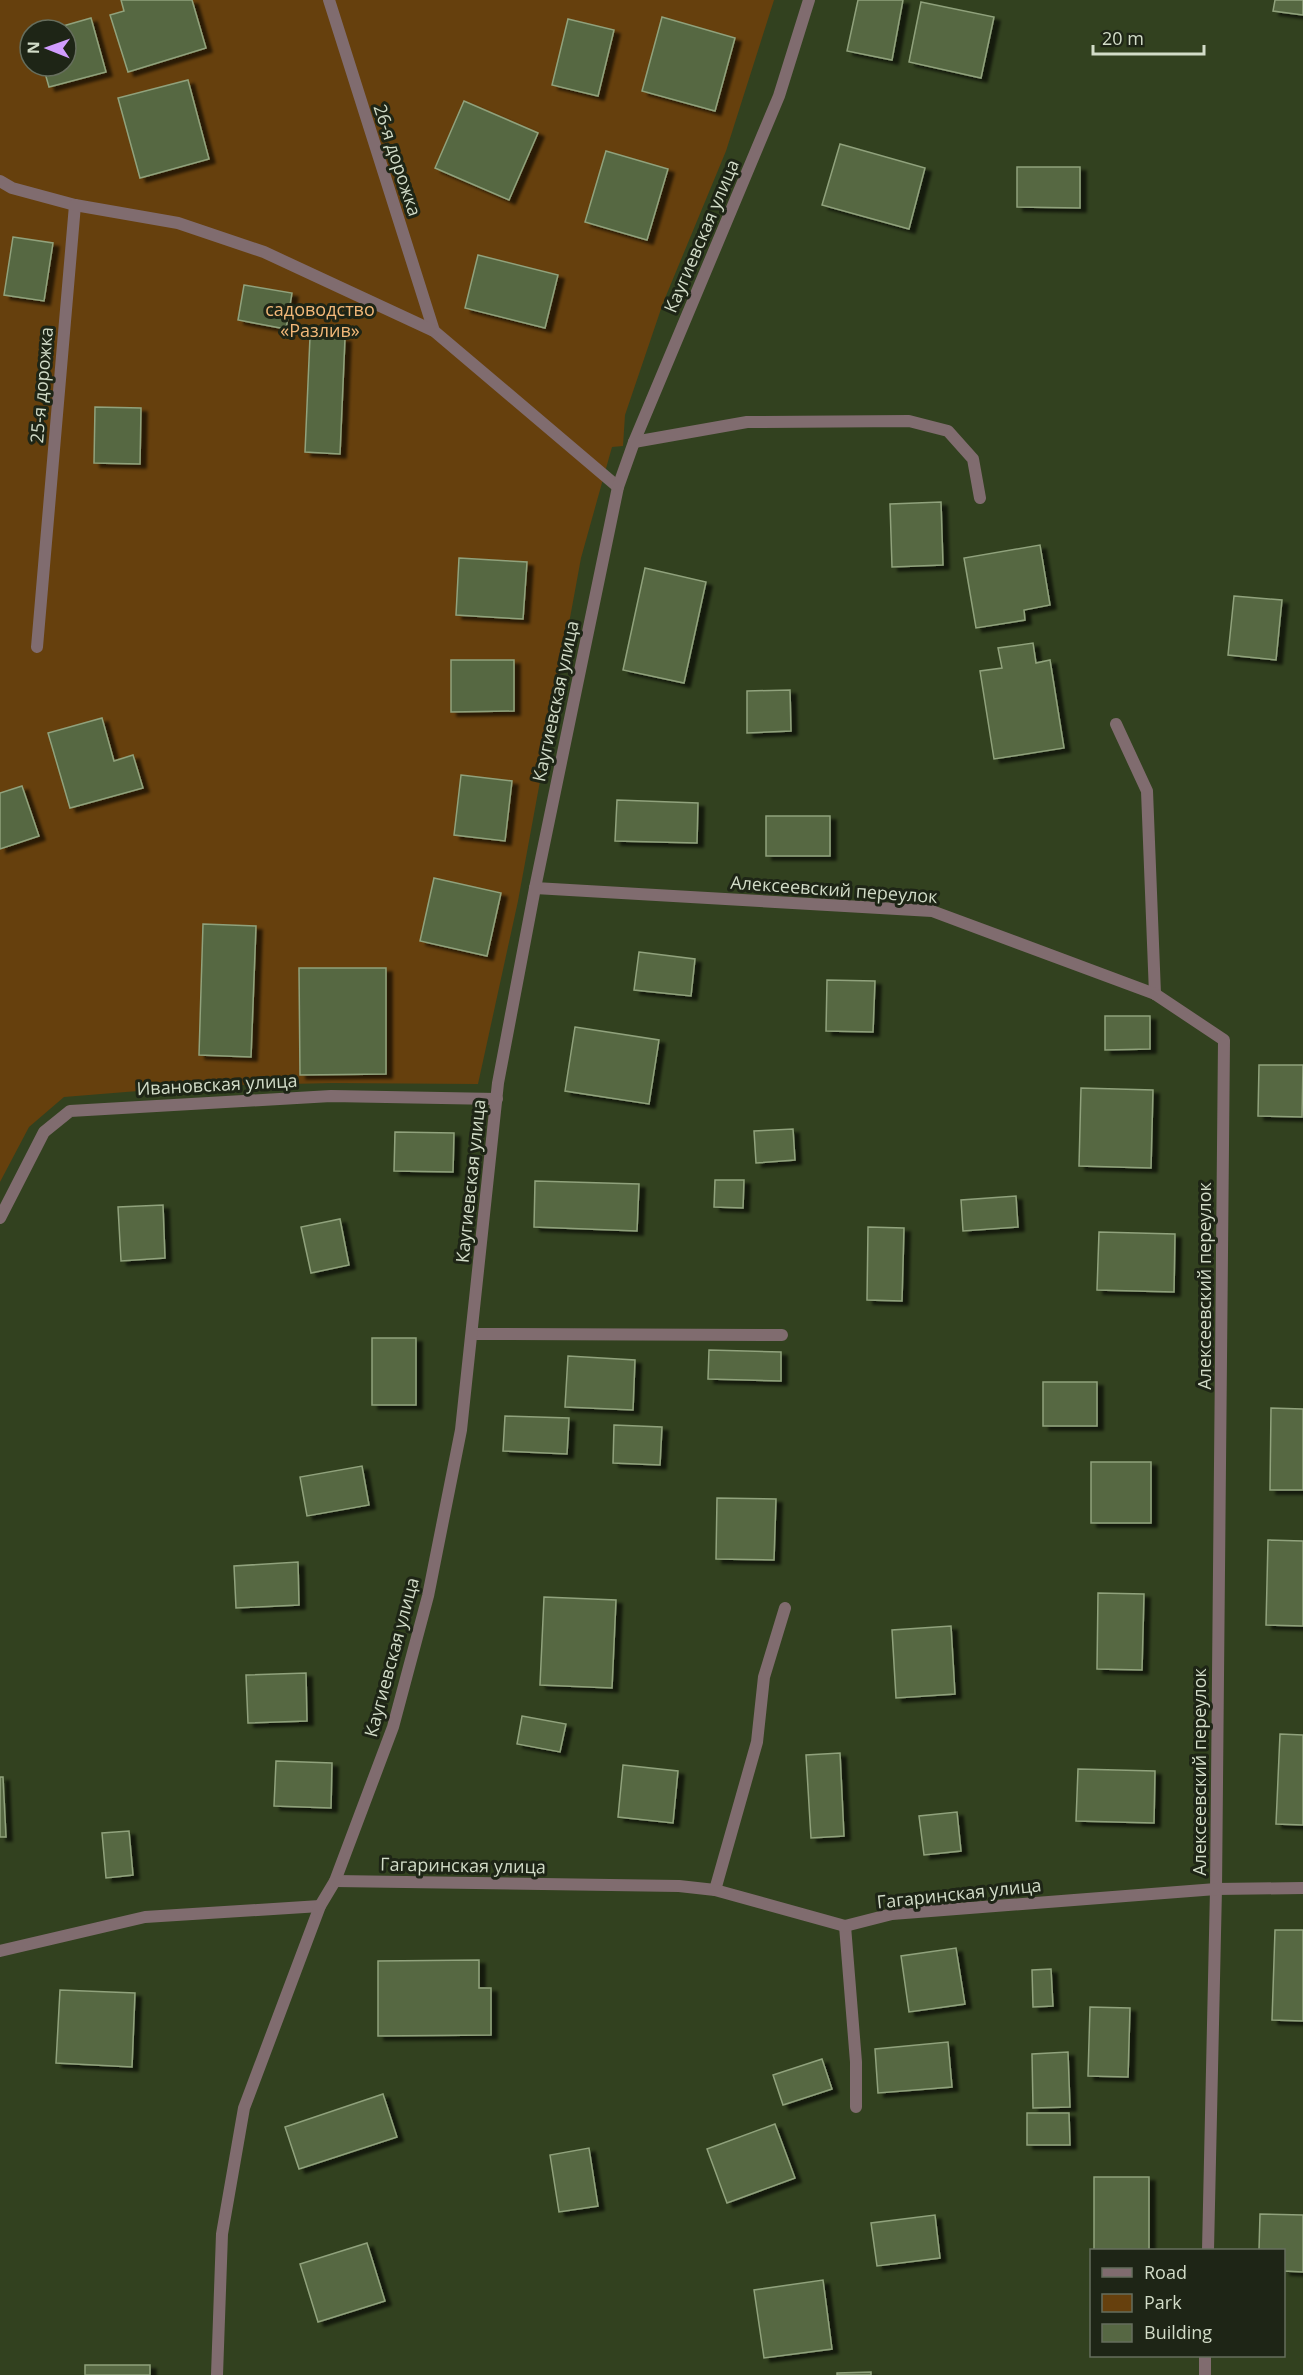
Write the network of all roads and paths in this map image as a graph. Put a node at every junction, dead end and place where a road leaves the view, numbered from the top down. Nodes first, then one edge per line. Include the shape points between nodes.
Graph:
1 (328, 0) edge
2 (809, 0) edge
3 (0, 181) edge
4 (75, 205) junction
5 (434, 331) junction
6 (634, 442) junction
7 (618, 488) junction
8 (980, 498) dead end
9 (37, 647) dead end
10 (1116, 724) dead end
11 (535, 888) junction
12 (1155, 994) junction
13 (497, 1099) junction
14 (0, 1218) edge
15 (472, 1334) junction
16 (782, 1335) dead end
17 (786, 1608) dead end
18 (335, 1881) junction
19 (1303, 1888) edge
20 (1216, 1889) junction
21 (715, 1890) junction
22 (320, 1906) junction
23 (845, 1926) junction
24 (0, 1951) edge
25 (855, 2107) dead end
26 (1208, 2249) edge
27 (1205, 2357) edge
28 (217, 2375) edge
29 (1205, 2375) edge

1 - 5 street, 26-я дорожка
2 - 6 street, Каугиевская улица via 779,96
3 - 4 street via 12,188
4 - 5 street via 178,223 264,252
4 - 9 street, 25-я дорожка
5 - 7 street
6 - 7 street, Каугиевская улица
6 - 8 street via 747,422 909,421 948,431 973,459
7 - 11 street, Каугиевская улица
10 - 12 street via 1147,791
11 - 12 street, Алексеевский переулок via 932,911
11 - 13 street, Каугиевская улица
12 - 20 street, Алексеевский переулок via 1224,1040
13 - 14 street, Ивановская улица via 331,1096 70,1111 44,1132
13 - 15 street, Каугиевская улица
15 - 16 street
15 - 18 street, Каугиевская улица via 461,1430 428,1596 393,1727
17 - 21 street via 764,1677 757,1742
18 - 21 street, Гагаринская улица via 679,1886
18 - 22 street, Каугиевская улица
19 - 20 street, Гагаринская улица
20 - 23 street, Гагаринская улица via 892,1914
20 - 26 street, Алексеевский переулок
21 - 23 street, Гагаринская улица
22 - 24 street via 145,1917
22 - 28 street, Каугиевская улица via 244,2108 222,2234
23 - 25 street via 856,2062
27 - 29 street

